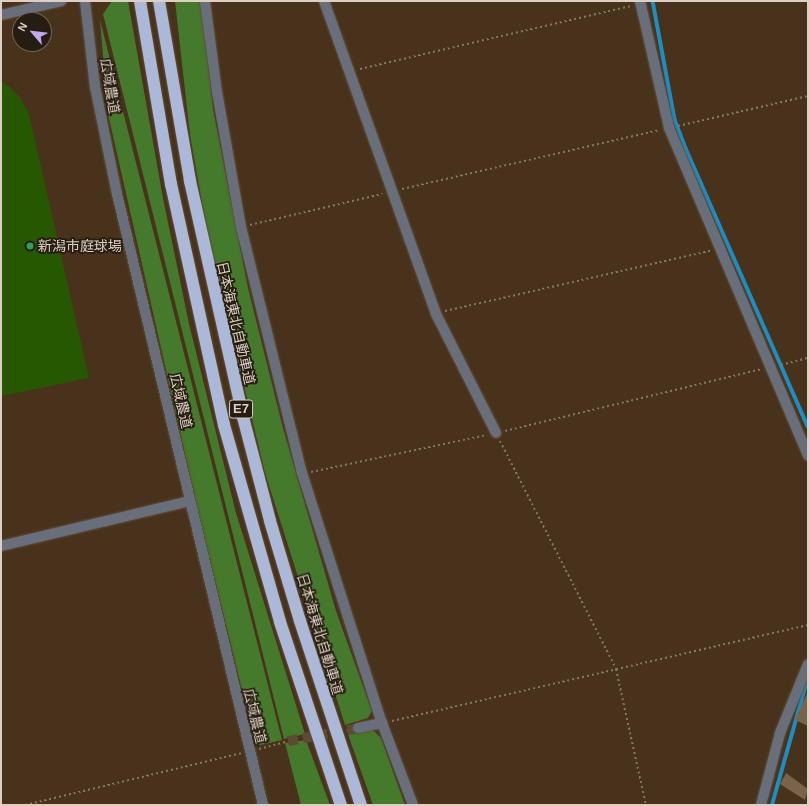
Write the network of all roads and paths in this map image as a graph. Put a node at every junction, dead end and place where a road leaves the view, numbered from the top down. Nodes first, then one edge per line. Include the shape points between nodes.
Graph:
1 (61, 1) edge
2 (84, 1) edge
3 (205, 1) edge
4 (324, 1) edge
5 (164, 2) edge
6 (641, 2) edge
7 (140, 5) edge
8 (21, 10) junction
9 (1, 14) edge
10 (1, 19) edge
11 (349, 71) junction
12 (808, 96) edge
13 (669, 128) junction
14 (392, 191) junction
15 (241, 227) junction
16 (719, 249) junction
17 (436, 314) junction
18 (808, 358) edge
19 (770, 367) junction
20 (496, 433) junction
21 (808, 456) edge
22 (302, 473) junction
23 (190, 501) junction
24 (1, 546) edge
25 (808, 625) edge
26 (808, 664) edge
27 (616, 669) junction
28 (382, 723) junction
29 (358, 728) tunnel mouth
30 (288, 741) tunnel mouth
31 (250, 751) junction
32 (25, 805) edge
33 (263, 805) edge
34 (341, 805) edge
35 (361, 805) edge
36 (413, 805) edge
37 (646, 805) edge
38 (761, 805) edge

1 - 8 street
2 - 23 street, 広域農道 via 95,87 117,194
3 - 15 street via 217,92
4 - 11 street
5 - 35 highway, 日本海東北自動車道 / E7 via 163,26 190,180 243,417 300,621
6 - 11 path
6 - 13 street
7 - 34 highway, E7 via 171,184 224,425 278,615
8 - 9 street
8 - 10 street
11 - 14 street
12 - 13 path
13 - 14 path
13 - 16 street
14 - 15 path
14 - 17 street
15 - 22 street
16 - 17 path
16 - 19 street
17 - 20 street
18 - 19 path
19 - 20 path
19 - 21 street
20 - 22 path
20 - 27 path
22 - 28 street
23 - 24 street
23 - 31 street, 広域農道
25 - 27 path
26 - 38 street via 780,733
27 - 28 path
27 - 37 path
28 - 29 street
28 - 36 street
30 - 31 path
31 - 32 path
31 - 33 street, 広域農道

